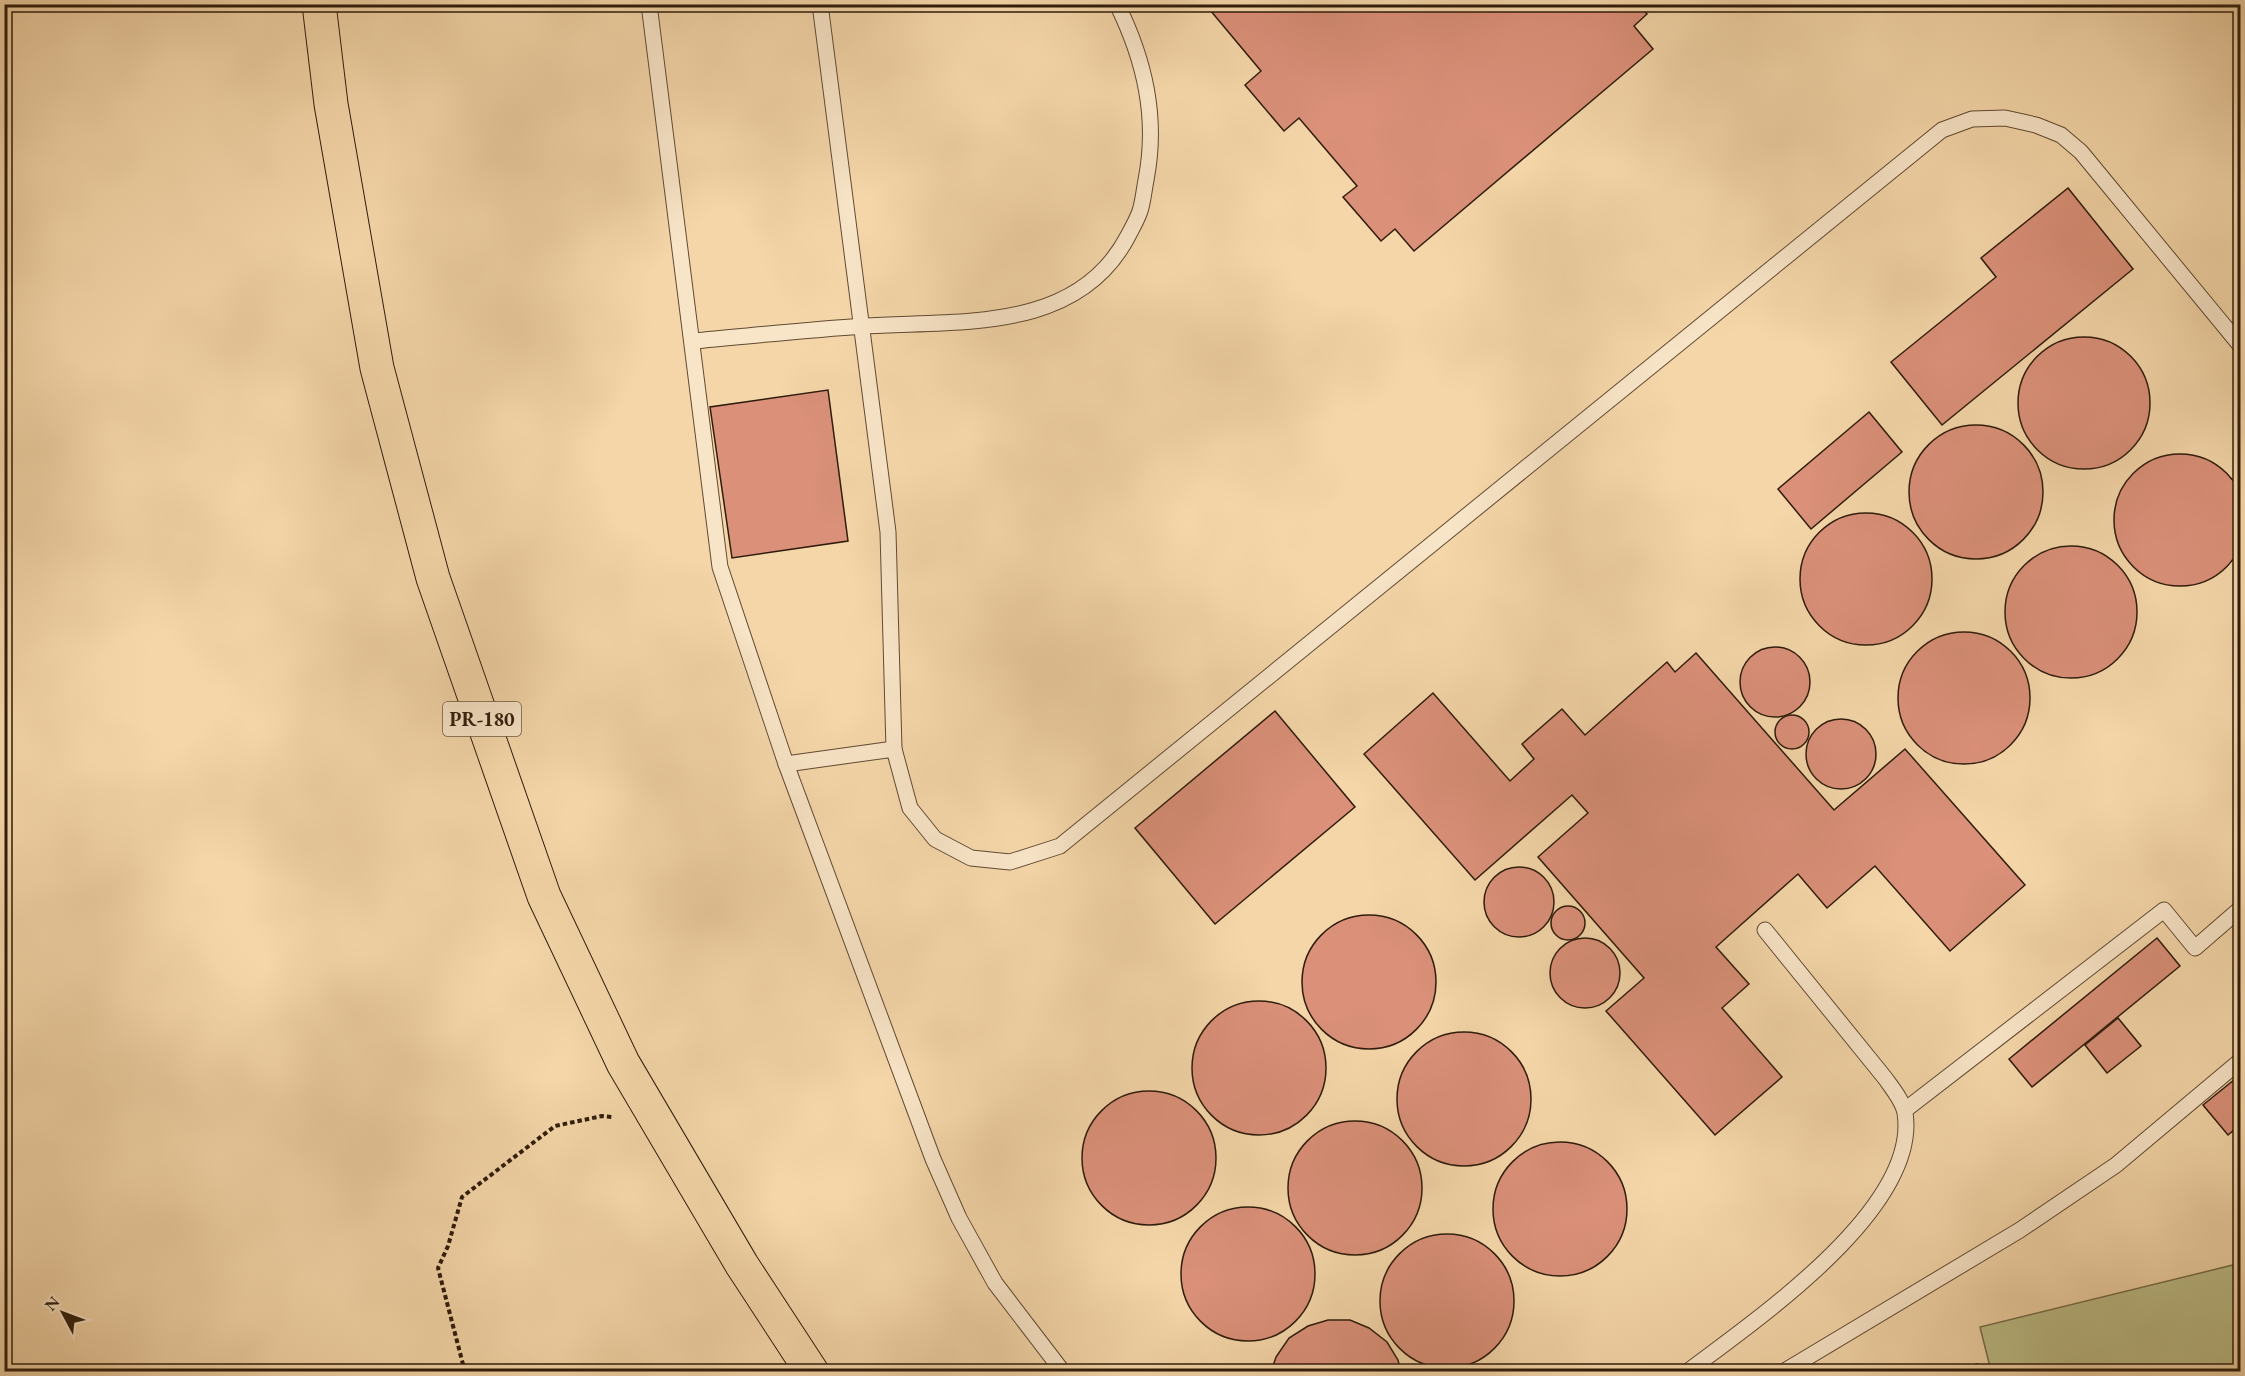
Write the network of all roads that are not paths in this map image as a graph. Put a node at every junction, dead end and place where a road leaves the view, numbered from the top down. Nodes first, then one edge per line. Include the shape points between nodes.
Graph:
1 (319, 4) edge
2 (649, 4) edge
3 (820, 4) edge
4 (1117, 4) edge
5 (862, 326) junction
6 (692, 341) junction
7 (2241, 345) edge
8 (894, 749) junction
9 (786, 764) junction
10 (2241, 909) edge
11 (1765, 930) dead end
12 (2241, 1060) edge
13 (1905, 1110) junction
14 (812, 1371) edge
15 (1063, 1371) edge
16 (1687, 1371) edge
17 (1783, 1371) edge

1 - 14 main road, PR-180 via 331,104 377,368 433,578 544,896 622,1063 742,1265
2 - 6 lane
3 - 5 lane
4 - 5 lane via 1142,66 1152,125 1140,212 1119,253 1097,279 1066,299 1021,315
5 - 6 lane
5 - 8 lane via 888,532
6 - 9 lane via 720,567
7 - 8 lane via 2081,152 2061,135 2005,118 1972,119 1942,130 1060,846 1011,862 971,858 934,839 910,808
8 - 9 lane
9 - 15 lane via 929,1148 959,1218 994,1283
10 - 13 lane via 2194,948 2164,910
11 - 13 lane via 1885,1077
12 - 17 lane via 2116,1165 2020,1230
13 - 16 lane via 1901,1154 1867,1215 1787,1297

